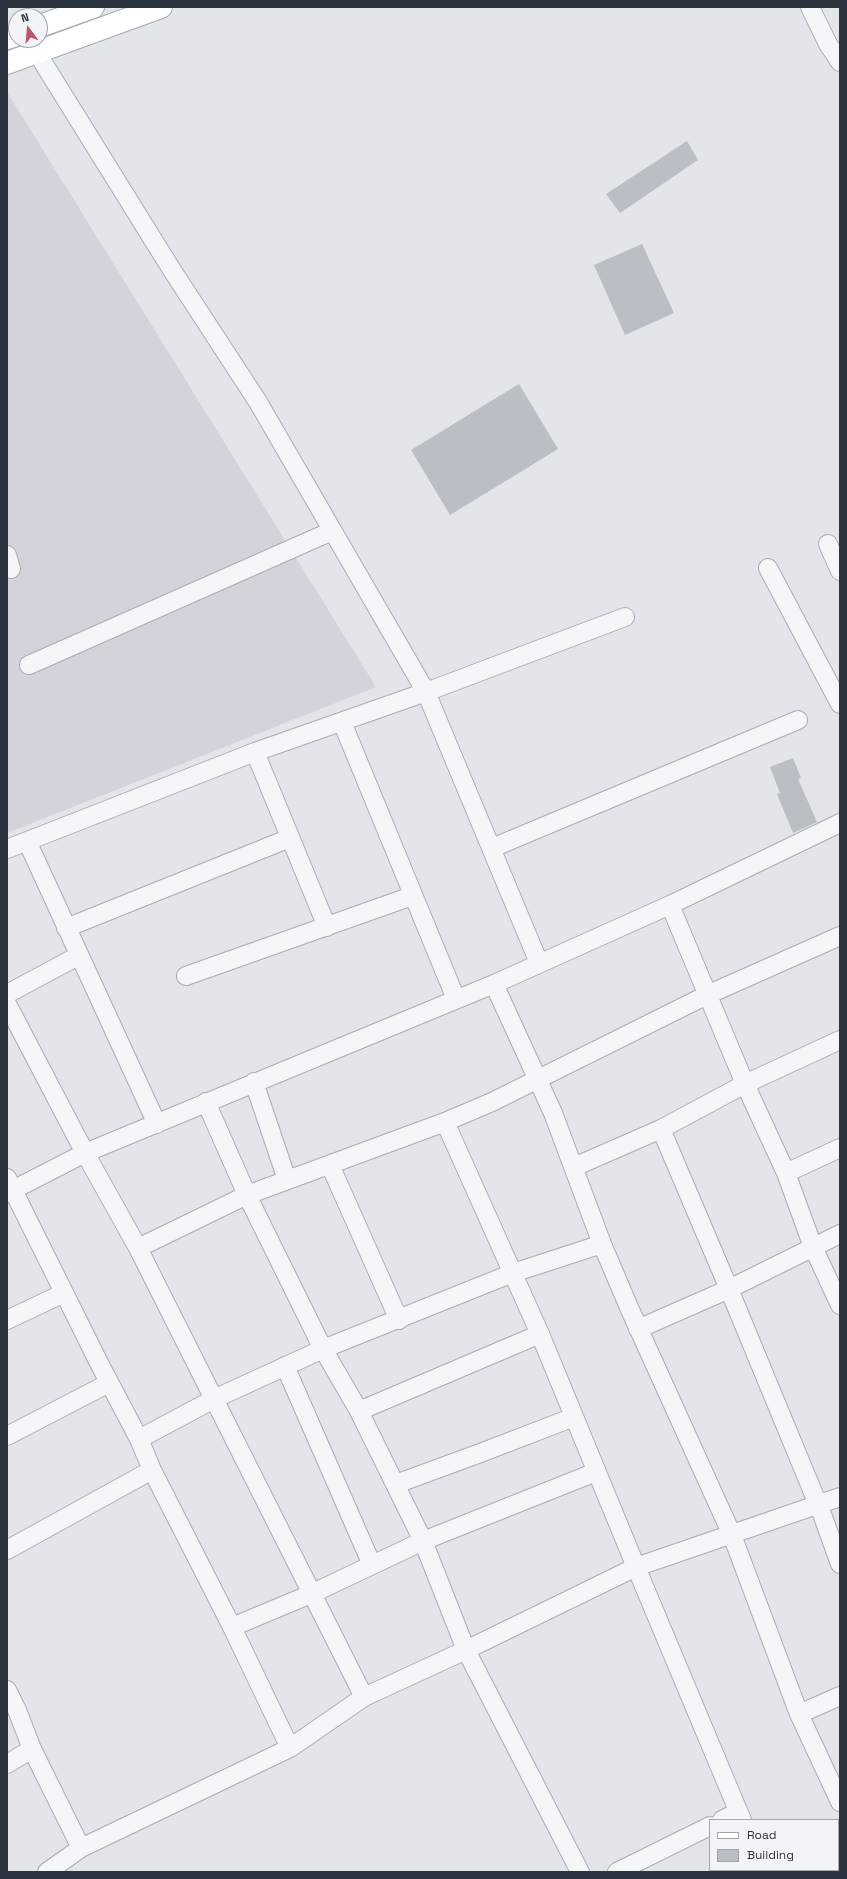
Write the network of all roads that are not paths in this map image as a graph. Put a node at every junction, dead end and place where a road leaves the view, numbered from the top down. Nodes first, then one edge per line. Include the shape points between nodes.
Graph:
1 (93, 7) edge
2 (161, 7) edge
3 (810, 7) edge
4 (48, 23) edge
5 (48, 41) edge
6 (30, 48) edge
7 (34, 48) edge
8 (840, 62) edge
9 (7, 64) edge
10 (332, 531) junction
11 (828, 544) dead end
12 (768, 568) dead end
13 (840, 570) edge
14 (625, 617) dead end
15 (29, 665) dead end
16 (426, 692) junction
17 (840, 704) edge
18 (798, 720) dead end
19 (342, 722) junction
20 (255, 752) junction
21 (840, 823) edge
22 (290, 838) junction
23 (27, 841) junction
24 (492, 848) junction
25 (7, 849) edge
26 (412, 896) junction
27 (670, 905) junction
28 (327, 927) junction
29 (66, 928) junction
30 (840, 936) edge
31 (78, 956) junction
32 (539, 963) junction
33 (186, 976) dead end
34 (494, 984) junction
35 (7, 994) edge
36 (707, 995) junction
37 (456, 999) junction
38 (7, 1004) edge
39 (840, 1040) edge
40 (538, 1080) junction
41 (254, 1082) junction
42 (745, 1084) junction
43 (206, 1102) junction
44 (445, 1122) junction
45 (157, 1124) junction
46 (661, 1129) junction
47 (840, 1148) edge
48 (85, 1153) junction
49 (330, 1165) junction
50 (574, 1167) junction
51 (786, 1173) junction
52 (288, 1180) junction
53 (9, 1187) edge
54 (247, 1195) junction
55 (840, 1234) edge
56 (602, 1244) junction
57 (813, 1247) junction
58 (138, 1248) junction
59 (512, 1273) junction
60 (729, 1289) junction
61 (64, 1293) junction
62 (840, 1305) edge
63 (7, 1320) edge
64 (399, 1320) junction
65 (638, 1329) junction
66 (540, 1334) junction
67 (323, 1349) junction
68 (285, 1366) junction
69 (109, 1384) junction
70 (214, 1399) junction
71 (359, 1411) junction
72 (574, 1416) junction
73 (7, 1436) edge
74 (139, 1439) junction
75 (152, 1470) junction
76 (596, 1472) junction
77 (396, 1484) junction
78 (840, 1496) edge
79 (818, 1504) junction
80 (732, 1535) junction
81 (423, 1541) junction
82 (7, 1550) edge
83 (840, 1564) edge
84 (372, 1565) junction
85 (636, 1567) junction
86 (311, 1594) junction
87 (232, 1628) junction
88 (466, 1650) junction
89 (7, 1690) edge
90 (840, 1696) edge
91 (364, 1697) junction
92 (799, 1714) junction
93 (290, 1748) junction
94 (32, 1749) junction
95 (7, 1764) edge
96 (840, 1802) edge
97 (740, 1816) edge
98 (726, 1819) edge
99 (709, 1826) edge
100 (81, 1848) junction
101 (47, 1872) edge
102 (580, 1872) edge
103 (617, 1872) edge

1 - 4 main road
2 - 5 main road
3 - 8 street
6 - 9 main road
7 - 10 street via 170,267 258,402
10 - 15 street
10 - 16 street
11 - 13 street
12 - 17 street
14 - 16 street
16 - 19 street
16 - 24 street
18 - 24 street
19 - 20 street
19 - 26 street
20 - 22 street
20 - 23 street
21 - 27 street
22 - 28 street
22 - 29 street
23 - 25 street
23 - 29 street
24 - 32 street
26 - 28 street
26 - 37 street
27 - 32 street
27 - 36 street
28 - 33 street
29 - 31 street
30 - 36 street
31 - 35 street
31 - 45 street
32 - 34 street
34 - 37 street
34 - 40 street
36 - 40 street
36 - 42 street
37 - 41 street
38 - 48 street
39 - 42 street
40 - 44 street
40 - 50 street
41 - 43 street
41 - 52 street
42 - 46 street
42 - 51 street
43 - 45 street
43 - 54 street
44 - 49 street
44 - 59 street
45 - 48 street
46 - 50 street
46 - 60 street
47 - 51 street
48 - 53 street
48 - 58 street
49 - 52 street
49 - 64 street
50 - 56 street
51 - 57 street
52 - 54 street
53 - 61 street
54 - 58 street
54 - 67 street
55 - 57 street
56 - 59 street
56 - 65 street
57 - 60 street
57 - 62 street
58 - 70 street
59 - 64 street
59 - 66 street
60 - 65 street
60 - 79 street
61 - 63 street
61 - 69 street
64 - 67 street
65 - 80 street
66 - 71 street
66 - 72 street
67 - 68 street
67 - 71 street
68 - 70 street
68 - 84 street
69 - 73 street
69 - 74 street
70 - 74 street
70 - 86 street
71 - 77 street
72 - 76 street
72 - 77 street
74 - 75 street
75 - 82 street
75 - 87 street
76 - 81 street
76 - 85 street
77 - 81 street
78 - 79 street
79 - 80 street
79 - 83 street
80 - 85 street
80 - 92 street
81 - 84 street
81 - 88 street
84 - 86 street
85 - 88 street
85 - 97 street
86 - 87 street
86 - 91 street
87 - 93 street
88 - 91 street
88 - 102 street
89 - 94 street
90 - 92 street
91 - 93 street
92 - 96 street
93 - 100 street
94 - 95 street
94 - 100 street
97 - 98 street
99 - 103 street
100 - 101 street

